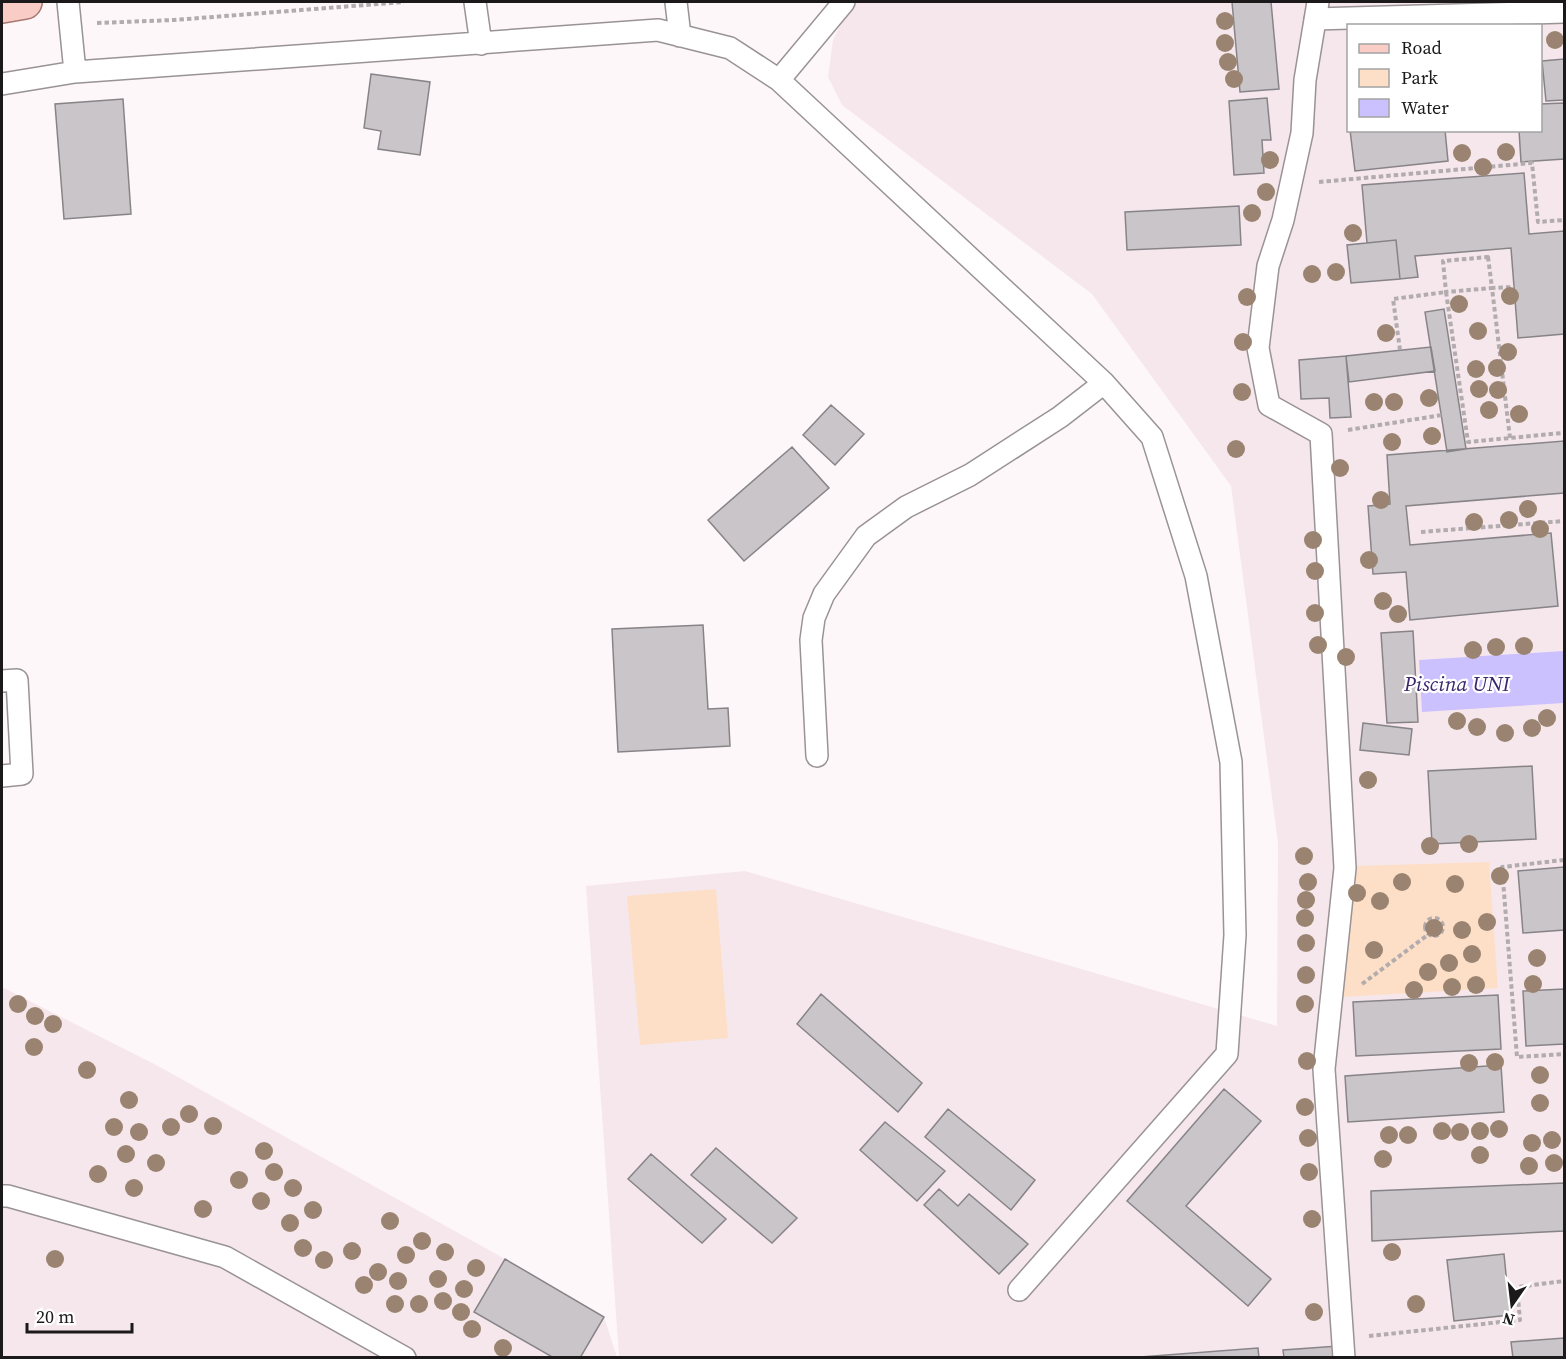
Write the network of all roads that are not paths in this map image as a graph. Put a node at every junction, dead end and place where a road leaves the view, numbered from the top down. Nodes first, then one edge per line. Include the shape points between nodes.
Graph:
1 (25, 2) edge
2 (68, 2) edge
3 (475, 2) edge
4 (676, 2) edge
5 (844, 2) edge
6 (2, 6) edge
7 (1316, 10) edge
8 (1564, 12) edge
9 (680, 36) junction
10 (481, 44) junction
11 (75, 72) junction
12 (779, 80) junction
13 (2, 84) edge
14 (1104, 384) junction
15 (2, 681) edge
16 (817, 756) dead end
17 (2, 776) edge
18 (2, 1196) edge
19 (1019, 1290) dead end
20 (1343, 1348) edge
21 (405, 1358) edge

1 - 6 main road
2 - 11 lane
3 - 10 lane
4 - 9 lane
5 - 12 lane
7 - 8 lane
7 - 20 lane via 1305,80 1302,133 1283,220 1268,266 1258,348 1269,405 1321,434 1345,868 1324,1069
9 - 10 lane via 658,30
9 - 12 lane via 730,48
10 - 11 lane
11 - 13 lane
12 - 14 lane
14 - 16 lane via 970,475 906,507 866,536 824,594 814,618 811,640
14 - 19 lane via 1152,437 1196,576 1231,762 1235,935 1227,1054
15 - 17 lane via 17,680 22,774
18 - 21 lane via 225,1257

